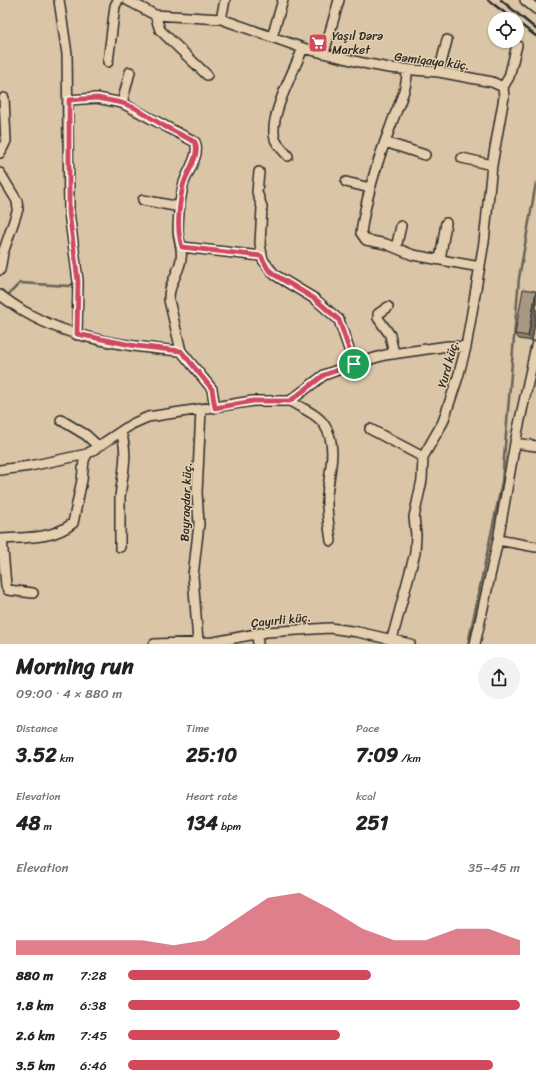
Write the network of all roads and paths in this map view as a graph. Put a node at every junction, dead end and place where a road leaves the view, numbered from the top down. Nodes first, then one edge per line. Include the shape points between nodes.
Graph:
1 (60, 0) edge
2 (118, 0) edge
3 (128, 0) edge
4 (225, 0) edge
5 (283, 0) edge
6 (339, 0) edge
7 (525, 0) edge
8 (536, 9) edge
9 (155, 15) junction
10 (221, 19) junction
11 (272, 37) junction
12 (448, 40) dead end
13 (303, 48) junction
14 (516, 48) edge
15 (324, 54) junction
16 (108, 62) dead end
17 (407, 69) junction
18 (130, 72) dead end
19 (439, 72) junction
20 (207, 75) dead end
21 (503, 87) junction
22 (4, 98) dead end
23 (69, 100) junction
24 (122, 103) junction
25 (385, 142) junction
26 (0, 153) edge
27 (425, 155) dead end
28 (288, 156) dead end
29 (462, 158) dead end
30 (492, 165) junction
31 (0, 172) edge
32 (259, 172) dead end
33 (346, 182) dead end
34 (370, 188) junction
35 (143, 200) dead end
36 (180, 207) junction
37 (446, 223) dead end
38 (401, 226) dead end
39 (182, 247) junction
40 (396, 248) junction
41 (261, 256) junction
42 (440, 260) junction
43 (480, 267) junction
44 (0, 270) edge
45 (0, 295) edge
46 (388, 307) dead end
47 (77, 334) junction
48 (536, 346) edge
49 (466, 347) junction
50 (181, 351) junction
51 (394, 354) junction
52 (354, 364) junction
53 (290, 401) junction
54 (215, 408) junction
55 (201, 410) junction
56 (62, 420) dead end
57 (370, 429) dead end
58 (121, 433) junction
59 (515, 443) junction
60 (98, 446) junction
61 (536, 446) edge
62 (87, 454) junction
63 (423, 457) junction
64 (0, 470) edge
65 (1, 539) edge
66 (498, 540) junction
67 (331, 541) dead end
68 (120, 547) dead end
69 (536, 547) edge
70 (33, 593) dead end
71 (257, 634) junction
72 (392, 639) junction
73 (192, 643) edge
74 (154, 644) edge
75 (258, 644) edge
76 (410, 644) edge
77 (475, 644) edge

1 - 23 street
2 - 16 street via 115,6
3 - 9 street, Gəmiqaya küç.
4 - 10 street
5 - 11 street
6 - 15 street
7 - 8 street
9 - 10 street, Gəmiqaya küç.
9 - 20 street via 160,30
10 - 11 street, Gəmiqaya küç.
11 - 13 street, Gəmiqaya küç.
12 - 19 street
13 - 15 street, Gəmiqaya küç.
13 - 28 street via 280,101 274,132 277,144
14 - 21 street via 509,77
15 - 17 street, Gəmiqaya küç.
17 - 19 street, Gəmiqaya küç.
17 - 25 street via 406,85
18 - 24 street
19 - 21 street, Gəmiqaya küç. via 492,82
21 - 30 street, Yurd küç. via 504,97
22 - 26 street via 6,141
23 - 24 street via 97,98
23 - 47 street via 69,212 78,276
24 - 36 street via 195,142 196,153 183,186
25 - 27 street
25 - 34 street
29 - 30 street
30 - 43 street, Yurd küç.
31 - 44 street via 17,201 18,209
32 - 41 street via 257,192 262,207
33 - 34 street
34 - 40 street via 364,209 361,232 363,237
35 - 36 street
36 - 39 street via 178,232
37 - 42 street
38 - 40 street
39 - 41 street
39 - 50 street via 179,267 169,292
40 - 42 street via 413,255
41 - 52 street via 268,269 275,275 315,299 339,320
42 - 43 street
43 - 49 street, Yurd küç.
45 - 47 street via 26,312
46 - 51 street via 378,314 378,318 390,335
47 - 50 street via 136,346
48 - 59 street
49 - 51 street via 448,346
49 - 63 street, Yurd küç. via 443,422
50 - 54 street via 212,389
51 - 52 street
52 - 53 street via 324,375
53 - 54 street via 253,401
53 - 67 street via 317,417 325,424 329,433 332,463 327,508
54 - 55 street
55 - 58 street via 148,418 132,424
55 - 73 street, Bayraqdar küç. via 197,493 199,524 193,576
56 - 60 street
57 - 63 street
58 - 60 street
58 - 68 street via 125,454 120,497
59 - 61 street
59 - 66 street
60 - 62 street
62 - 64 street
62 - 65 street via 73,523 49,536
63 - 72 street, Yurd küç. via 422,480 414,517 415,553
65 - 70 street via 8,590
66 - 69 street
66 - 77 street
71 - 72 street, Çayırli küç. via 330,628
71 - 73 street, Çayırli küç.
71 - 75 street
72 - 76 street, Çayırli küç.
73 - 74 street, Çayırli küç.

